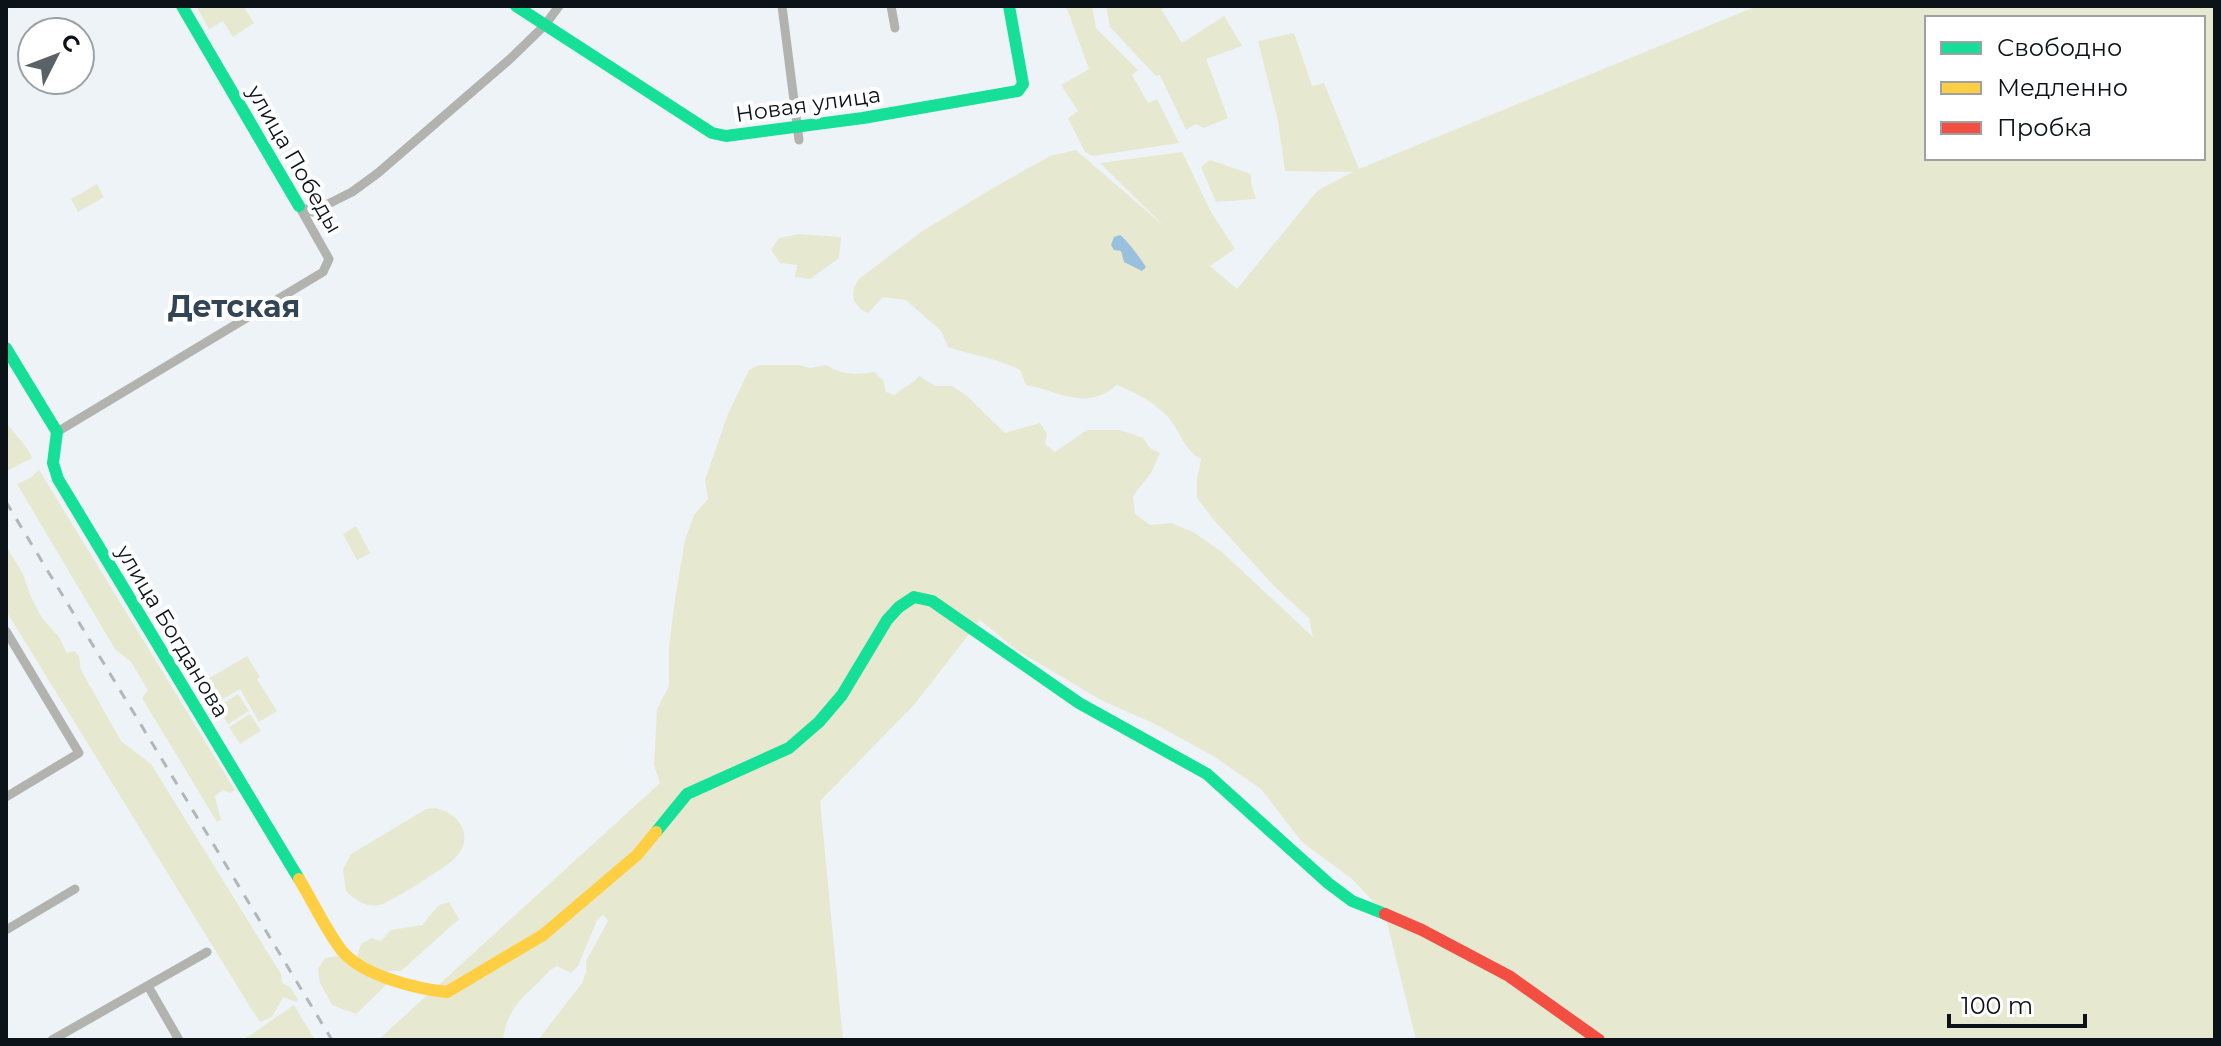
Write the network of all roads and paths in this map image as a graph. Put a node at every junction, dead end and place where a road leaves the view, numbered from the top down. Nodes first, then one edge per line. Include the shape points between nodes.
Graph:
1 (182, 6) edge
2 (516, 6) edge
3 (559, 6) edge
4 (782, 6) edge
5 (891, 6) edge
6 (1009, 6) edge
7 (545, 25) junction
8 (895, 28) dead end
9 (799, 134) junction
10 (299, 206) junction
11 (6, 348) edge
12 (57, 432) junction
13 (6, 631) edge
14 (6, 797) edge
15 (75, 889) dead end
16 (6, 930) edge
17 (207, 952) dead end
18 (148, 986) junction
19 (52, 1040) edge
20 (179, 1040) edge
21 (1599, 1040) edge

1 - 10 street, улица Победы
2 - 7 street, Новая улица
3 - 7 street
4 - 9 street
5 - 8 street
6 - 9 street, Новая улица via 1023,84 1018,91
7 - 9 street, Новая улица via 712,133
7 - 10 street via 365,184 312,212
10 - 12 street, улица Победы via 329,259 323,272
11 - 12 street
12 - 21 street, улица Богданова via 53,463 58,479 344,953 359,966 447,992 543,935 637,855 687,794 789,748 819,722 842,695 887,620 914,597 932,601 1079,703 1207,774 1352,901 1422,930 1509,976
13 - 14 street via 79,753
15 - 16 street
17 - 18 street
18 - 19 street
18 - 20 street

